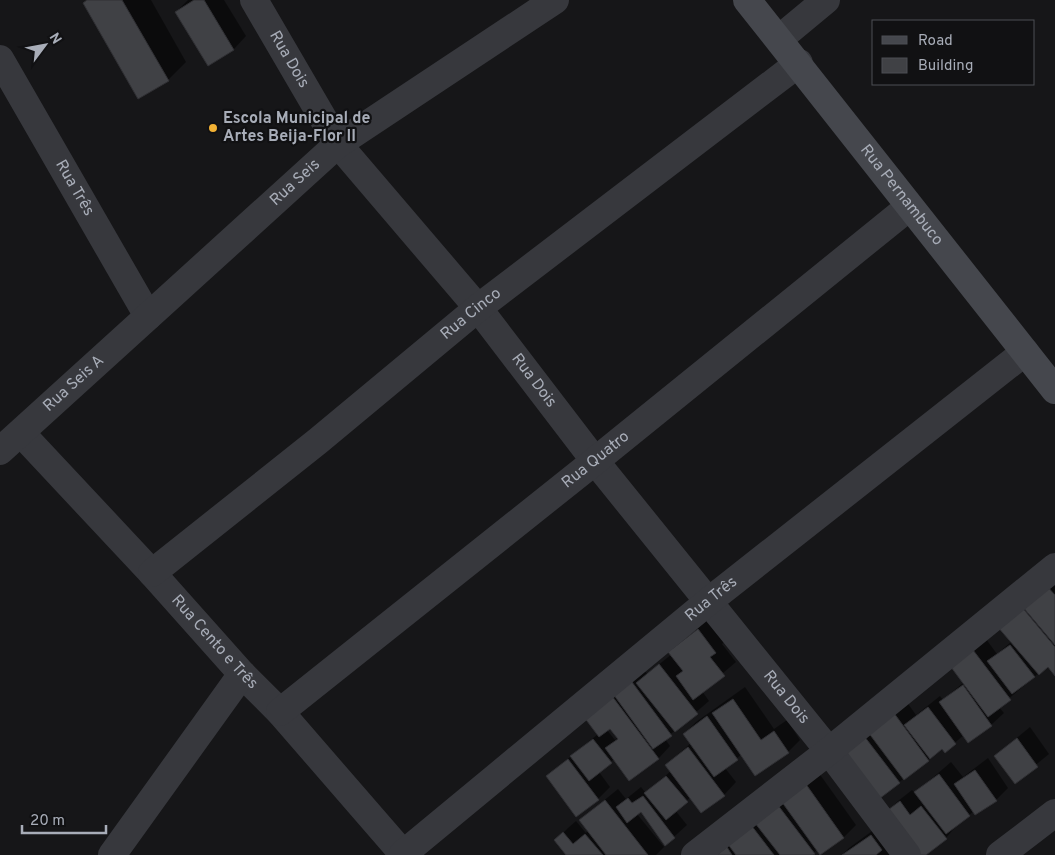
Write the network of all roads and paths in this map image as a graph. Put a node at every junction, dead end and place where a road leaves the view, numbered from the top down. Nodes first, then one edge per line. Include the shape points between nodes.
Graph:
1 (254, 0) edge
2 (555, 0) edge
3 (747, 0) edge
4 (826, 0) edge
5 (779, 39) junction
6 (0, 59) edge
7 (799, 63) junction
8 (338, 144) junction
9 (909, 207) junction
10 (478, 308) junction
11 (148, 316) junction
12 (1025, 352) junction
13 (1052, 379) edge
14 (20, 434) junction
15 (0, 450) edge
16 (595, 461) junction
17 (1055, 567) edge
18 (152, 573) junction
19 (709, 601) junction
20 (242, 674) junction
21 (280, 712) junction
22 (829, 751) junction
23 (1055, 813) edge
24 (403, 854) edge
25 (112, 855) edge
26 (696, 855) edge
27 (907, 855) edge
28 (1000, 855) edge

1 - 8 street, Rua Dois
2 - 8 street, Rua Seis
3 - 5 street, Rua Pernambuco
4 - 5 street
5 - 7 street, Rua Pernambuco
6 - 11 street, Rua Três
7 - 9 street, Rua Pernambuco
7 - 10 street, Rua Cinco
8 - 10 street, Rua Dois
8 - 11 street, Rua Seis
9 - 12 street, Rua Pernambuco
9 - 16 street, Rua Quatro
10 - 16 street, Rua Dois
10 - 18 street, Rua Cinco
11 - 14 street, Rua Seis A
12 - 13 street, Rua Pernambuco
12 - 19 street, Rua Três
14 - 15 street, Rua Seis A
14 - 18 street, Rua Cento e Três
16 - 19 street, Rua Dois
16 - 21 street, Rua Quatro
17 - 22 street
18 - 20 street, Rua Cento e Três
19 - 22 street, Rua Dois
19 - 24 street, Rua Três
20 - 21 street, Rua Cento e Três
20 - 25 street
21 - 24 street, Rua Cento e Três
22 - 26 street
22 - 27 street, Rua Dois
23 - 28 street

